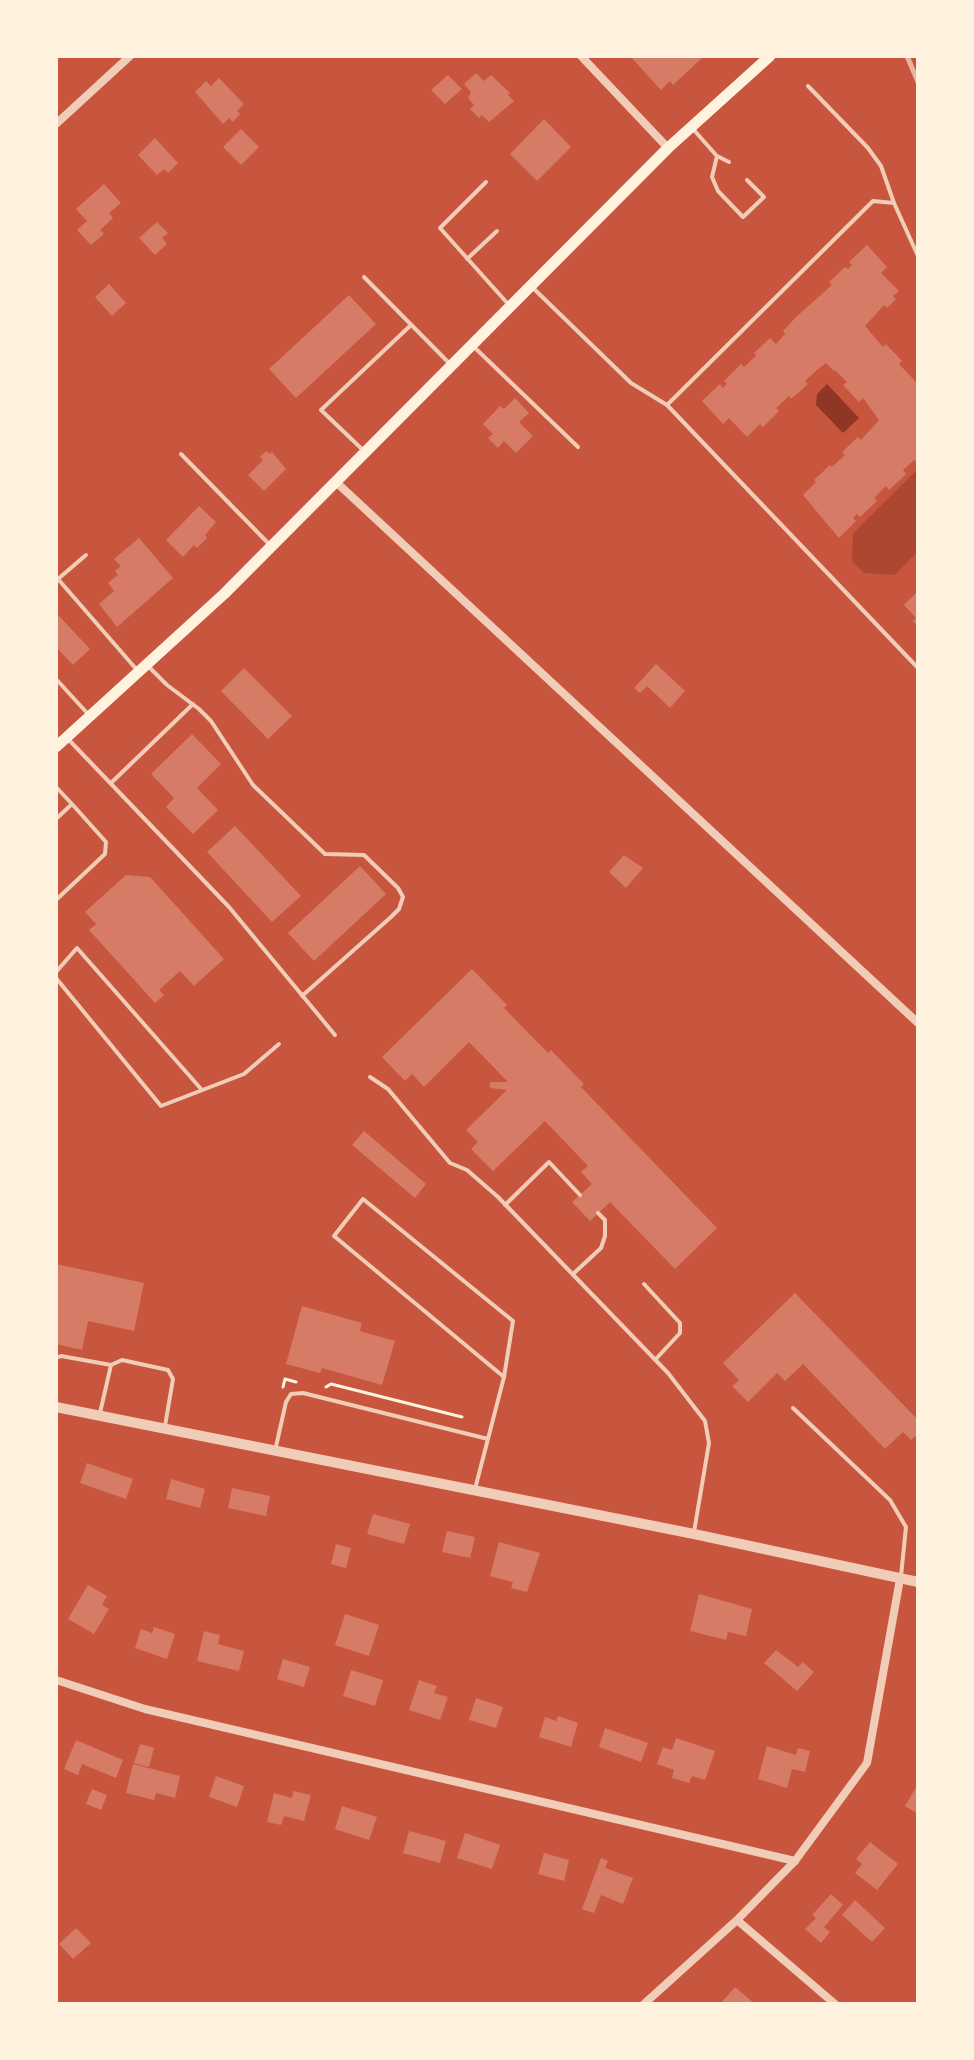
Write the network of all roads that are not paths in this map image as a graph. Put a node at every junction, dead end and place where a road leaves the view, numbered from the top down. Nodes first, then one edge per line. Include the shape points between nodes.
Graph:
1 (130, 56) edge
2 (581, 56) edge
3 (770, 56) edge
4 (808, 86) dead end
5 (56, 124) edge
6 (691, 127) junction
7 (668, 148) junction
8 (717, 156) junction
9 (729, 162) dead end
10 (747, 180) dead end
11 (486, 182) dead end
12 (894, 203) junction
13 (497, 231) dead end
14 (918, 256) edge
15 (467, 259) junction
16 (364, 277) dead end
17 (531, 285) junction
18 (511, 306) junction
19 (411, 325) junction
20 (472, 346) junction
21 (452, 366) junction
22 (667, 405) junction
23 (578, 447) dead end
24 (365, 452) junction
25 (181, 454) dead end
26 (336, 482) junction
27 (271, 547) junction
28 (86, 555) dead end
29 (918, 668) edge
30 (144, 670) junction
31 (56, 679) edge
32 (193, 704) junction
33 (90, 717) junction
34 (67, 738) junction
35 (56, 747) edge
36 (112, 782) junction
37 (56, 787) edge
38 (72, 804) junction
39 (56, 819) edge
40 (56, 900) edge
41 (56, 972) edge
42 (56, 978) edge
43 (302, 996) junction
44 (918, 1023) edge
45 (335, 1035) dead end
46 (279, 1044) dead end
47 (370, 1077) dead end
48 (202, 1090) junction
49 (580, 1195) dead end
50 (505, 1205) junction
51 (598, 1213) dead end
52 (573, 1274) junction
53 (644, 1284) dead end
54 (56, 1358) edge
55 (655, 1360) junction
56 (111, 1365) junction
57 (504, 1377) junction
58 (56, 1407) edge
59 (793, 1408) dead end
60 (99, 1416) junction
61 (164, 1429) junction
62 (488, 1439) junction
63 (275, 1451) junction
64 (475, 1491) junction
65 (694, 1534) junction
66 (900, 1579) junction
67 (918, 1582) edge
68 (56, 1680) edge
69 (795, 1861) junction
70 (737, 1920) junction
71 (644, 2004) edge
72 (835, 2004) edge

1 - 5 street
2 - 7 street
3 - 6 main road
4 - 12 lane via 881,166
6 - 7 main road
6 - 8 lane
7 - 17 main road
8 - 9 lane
8 - 10 lane via 712,177 743,217 764,197
11 - 15 lane via 440,228
12 - 14 lane
12 - 22 lane via 873,201
13 - 15 lane
15 - 18 lane
16 - 19 lane
17 - 18 main road
17 - 22 lane via 631,383
18 - 20 main road
19 - 21 lane
19 - 24 lane via 321,410
20 - 21 main road
20 - 23 lane
21 - 24 main road
22 - 29 lane
24 - 26 main road
25 - 27 lane
26 - 27 main road
26 - 44 street
27 - 30 main road
28 - 30 lane via 58,579
30 - 32 lane
30 - 33 main road
31 - 33 lane
32 - 36 lane
32 - 43 lane via 211,721 253,785 325,854 364,855 403,897 391,917
33 - 34 main road
34 - 35 main road
34 - 36 lane
36 - 43 lane via 229,907
37 - 38 lane
38 - 39 lane
38 - 40 lane via 106,842 105,854
41 - 48 lane via 77,948
42 - 48 lane via 161,1106
43 - 45 lane
46 - 48 lane via 244,1074
47 - 50 lane via 388,1089 450,1163 467,1170
49 - 50 lane via 549,1162
50 - 52 lane
51 - 52 lane via 605,1220 601,1248
52 - 55 lane
53 - 55 lane via 680,1323 680,1333
54 - 56 lane
55 - 65 lane via 705,1421 709,1443
56 - 60 lane
56 - 61 lane via 122,1360 168,1370 173,1379
57 - 57 lane via 513,1321 363,1199 334,1236
57 - 62 lane
58 - 60 street
59 - 66 lane via 890,1500 906,1527
60 - 61 street
61 - 63 street
62 - 63 lane via 303,1393 291,1394 286,1402
62 - 64 lane
63 - 64 street
64 - 65 street
65 - 66 street
66 - 67 street
66 - 69 street via 867,1763
68 - 69 street via 145,1709
69 - 70 street
70 - 71 street
70 - 72 street

